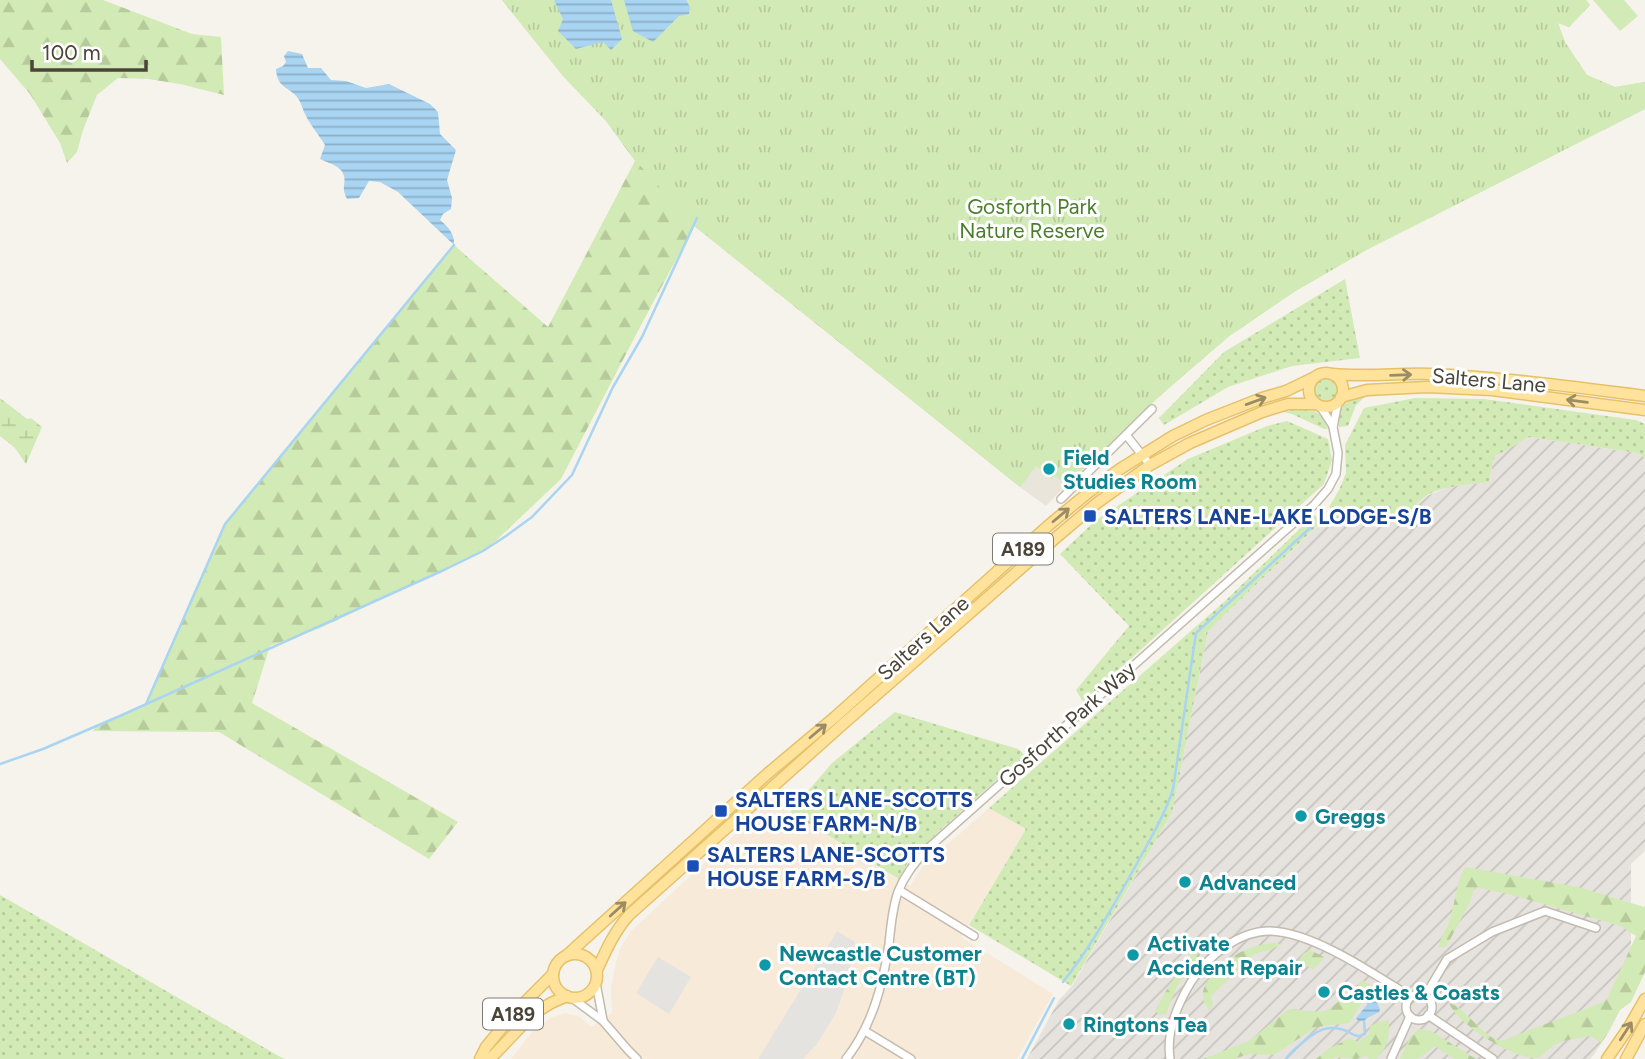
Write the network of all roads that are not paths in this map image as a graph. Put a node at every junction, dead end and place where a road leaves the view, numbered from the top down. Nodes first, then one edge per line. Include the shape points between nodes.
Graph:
1 (1333, 374) junction
2 (1315, 377) junction
3 (1645, 396) edge
4 (1340, 400) junction
5 (1318, 405) junction
6 (1152, 409) dead end
7 (1645, 410) edge
8 (1333, 426) junction
9 (1127, 436) junction
10 (1142, 455) junction
11 (1150, 465) junction
12 (1061, 499) dead end
13 (899, 890) junction
14 (1596, 928) dead end
15 (974, 936) dead end
16 (568, 954) junction
17 (597, 970) junction
18 (553, 974) junction
19 (596, 983) junction
20 (1425, 996) junction
21 (570, 997) junction
22 (1410, 997) junction
23 (1645, 999) edge
24 (1410, 1016) junction
25 (1428, 1016) junction
26 (603, 1021) junction
27 (1645, 1024) edge
28 (865, 1031) junction
29 (480, 1059) edge
30 (490, 1059) edge
31 (637, 1059) edge
32 (846, 1059) edge
33 (911, 1059) edge
34 (1170, 1059) edge
35 (1391, 1059) edge
36 (1493, 1059) edge
37 (1606, 1059) edge
38 (1626, 1059) edge

1 - 2 main road, A189
1 -> 3 main road, Salters Lane / A189 via 1502,378
1 - 4 main road via 1342,383
2 - 5 main road via 1309,391
10 -> 2 main road, Salters Lane / A189 via 1206,420
4 - 5 main road, A189 via 1330,406
7 -> 4 main road, Salters Lane / A189 via 1492,390 1440,388 1367,390
4 - 8 street, Gosforth Park Way
5 - 8 street, Gosforth Park Way
5 - 11 main road, Salters Lane / A189 via 1288,404 1262,412
6 - 9 street
8 - 13 street, Gosforth Park Way via 1336,474 1314,505 925,851
9 - 10 street
9 - 12 street
10 - 11 street
16 -> 10 main road, Salters Lane / A189 via 1049,525
11 - 17 main road, Salters Lane / A189 via 1059,535 629,915
13 - 15 street
13 - 28 street, Gosforth Park Way via 891,914 884,972
14 - 20 street via 1545,911 1492,932 1447,960
16 - 17 main road via 588,957
16 - 18 main road via 557,962
17 - 19 main road
18 - 21 main road via 559,991
18 - 29 main road, A189 via 514,1013
19 - 21 main road via 589,994
19 - 26 street
20 - 22 street
20 - 25 street via 1432,1008
21 - 26 street
21 - 30 main road, A189 via 531,1015
22 - 24 street via 1406,1007
22 - 34 street via 1325,947 1287,933 1252,933 1219,951 1184,993 1175,1013
37 -> 23 main road
24 - 25 street
24 - 35 street
25 - 36 street
26 - 31 street
27 - 38 main road
28 - 32 street, Gosforth Park Way
28 - 33 street

